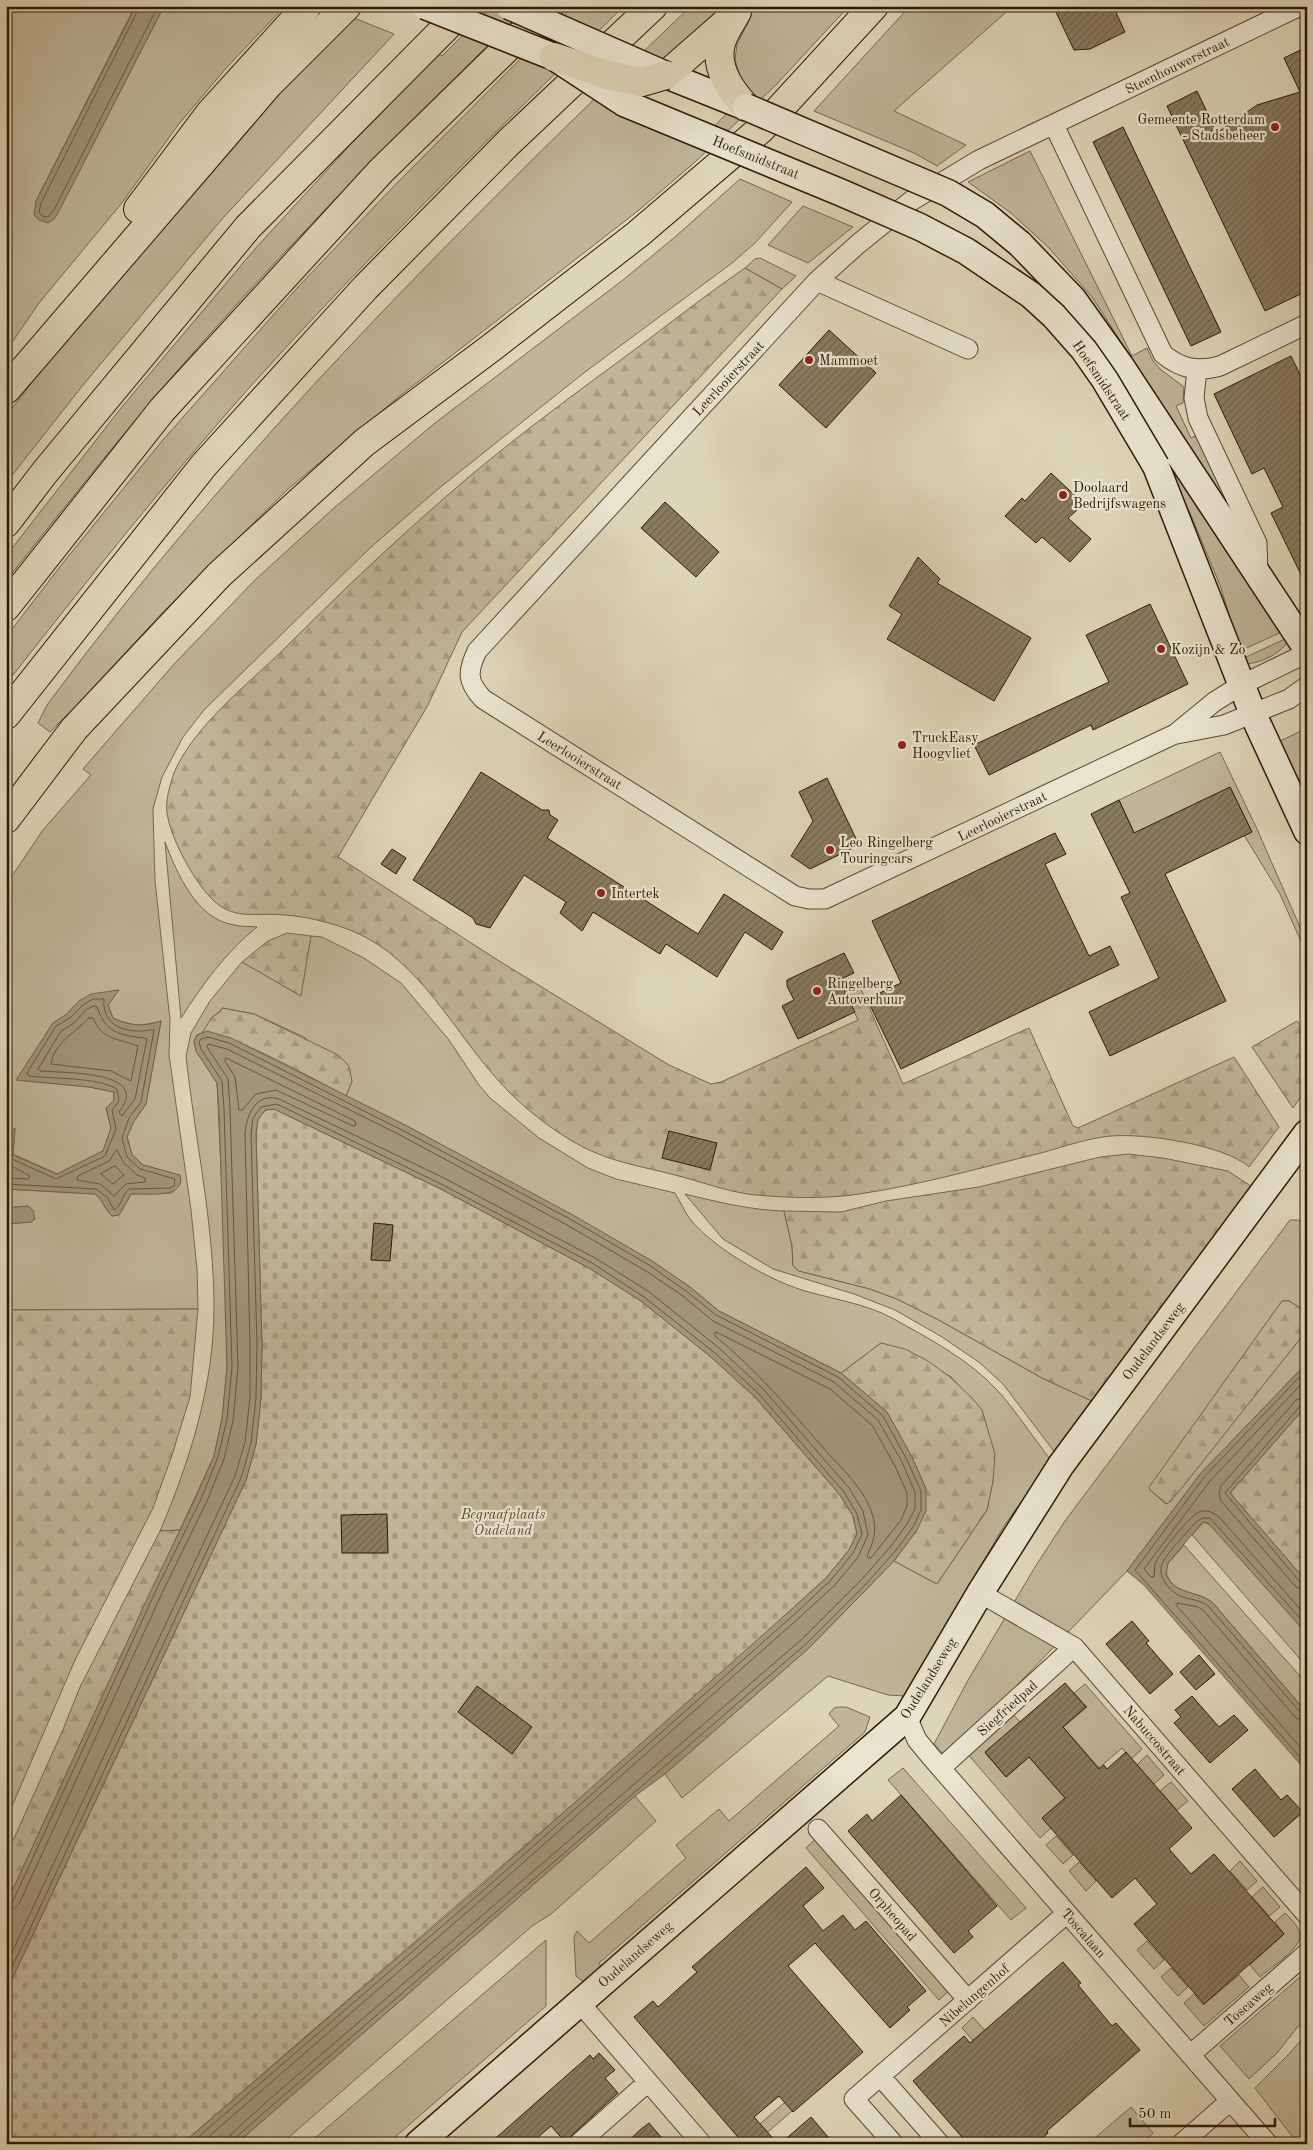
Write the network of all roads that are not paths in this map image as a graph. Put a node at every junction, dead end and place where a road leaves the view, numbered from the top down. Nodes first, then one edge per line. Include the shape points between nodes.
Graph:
1 (307, 6) edge
2 (346, 6) edge
3 (425, 6) edge
4 (467, 6) edge
5 (509, 6) edge
6 (550, 6) edge
7 (653, 6) edge
8 (874, 6) edge
9 (1300, 6) edge
10 (740, 9) edge
11 (554, 57) junction
12 (666, 75) junction
13 (746, 107) junction
14 (1054, 125) junction
15 (817, 281) junction
16 (1307, 324) edge
17 (968, 349) dead end
18 (1198, 370) junction
19 (7, 390) edge
20 (6, 523) edge
21 (1258, 573) junction
22 (6, 607) edge
23 (1307, 649) edge
24 (1307, 653) edge
25 (1241, 686) junction
26 (1307, 686) edge
27 (1253, 714) junction
28 (6, 715) edge
29 (1175, 734) junction
30 (6, 819) edge
31 (1307, 831) edge
32 (1307, 1133) edge
33 (980, 1593) junction
34 (1074, 1647) junction
35 (907, 1717) junction
36 (941, 1768) junction
37 (818, 1829) dead end
38 (1067, 1913) junction
39 (1307, 1915) edge
40 (1307, 1952) edge
41 (968, 2000) junction
42 (579, 2002) junction
43 (1190, 2055) junction
44 (880, 2076) junction
45 (648, 2082) junction
46 (1230, 2101) junction
47 (893, 2143) edge
48 (418, 2144) edge
49 (578, 2144) edge
50 (702, 2144) edge
51 (940, 2144) edge
52 (1181, 2144) edge
53 (1268, 2144) edge

1 - 19 highway via 210,113
2 - 19 highway via 269,84
3 - 11 street, Hoefsmidstraat, bridge
4 - 20 highway via 248,227
5 - 12 street, Hoefsmidstraat, bridge
6 - 22 highway via 381,171 162,410
7 - 28 highway via 509,142 351,302 204,465
8 - 30 highway via 753,136 638,234 365,442 219,575 74,729
9 - 14 street, Steenhouwerstraat
10 - 12 highway
10 - 13 highway via 722,40 719,52 731,92
11 - 12 highway, bridge via 607,75 642,82
11 - 25 street, Hoefsmidstraat, bridge via 624,103 920,227 1002,274 1054,316 1105,380 1156,466
12 - 13 street, Hoefsmidstraat
13 - 21 street, Hoefsmidstraat, bridge via 948,193 985,215 1020,244 1073,299
14 - 15 street, Steenhouwerstraat via 979,160 911,201
14 - 18 street via 1163,354 1177,364
15 - 17 street
15 - 29 street, Leerlooierstraat via 477,651 470,673 472,688 483,699 795,896 810,899 825,899 852,888
16 - 18 street via 1220,366
18 - 21 street via 1194,398 1198,418 1257,543
21 - 23 street, Hoefsmidstraat
24 - 25 street, Leerlooierstraat
25 - 27 street, Hoefsmidstraat
25 - 29 street, Leerlooierstraat via 1214,702
26 - 27 street, Leerlooierstraat via 1289,699
27 - 29 street, Leerlooierstraat via 1224,725
27 - 31 street, Hoefsmidstraat
32 - 33 street, Oudelandseweg via 1061,1465
33 - 34 street, Nabuccostraat
33 - 35 street, Oudelandseweg
34 - 36 street, Siegfriedpad
34 - 39 street, Nabuccostraat
35 - 36 street, Toscalaan via 917,1740
35 - 42 street, Oudelandseweg
36 - 38 street, Toscalaan
37 - 41 street, Orpheopad
38 - 41 street, Nibelungenhof
38 - 43 street, Toscalaan
40 - 43 street, Toscaweg
41 - 44 street, Nibelungenhof
42 - 45 street
42 - 48 street, Oudelandseweg
43 - 46 street, Toscalaan
44 - 47 street, Nibelungenhof via 854,2099
44 - 51 street
45 - 49 street
45 - 50 street
46 - 52 street
46 - 53 street, Toscalaan

